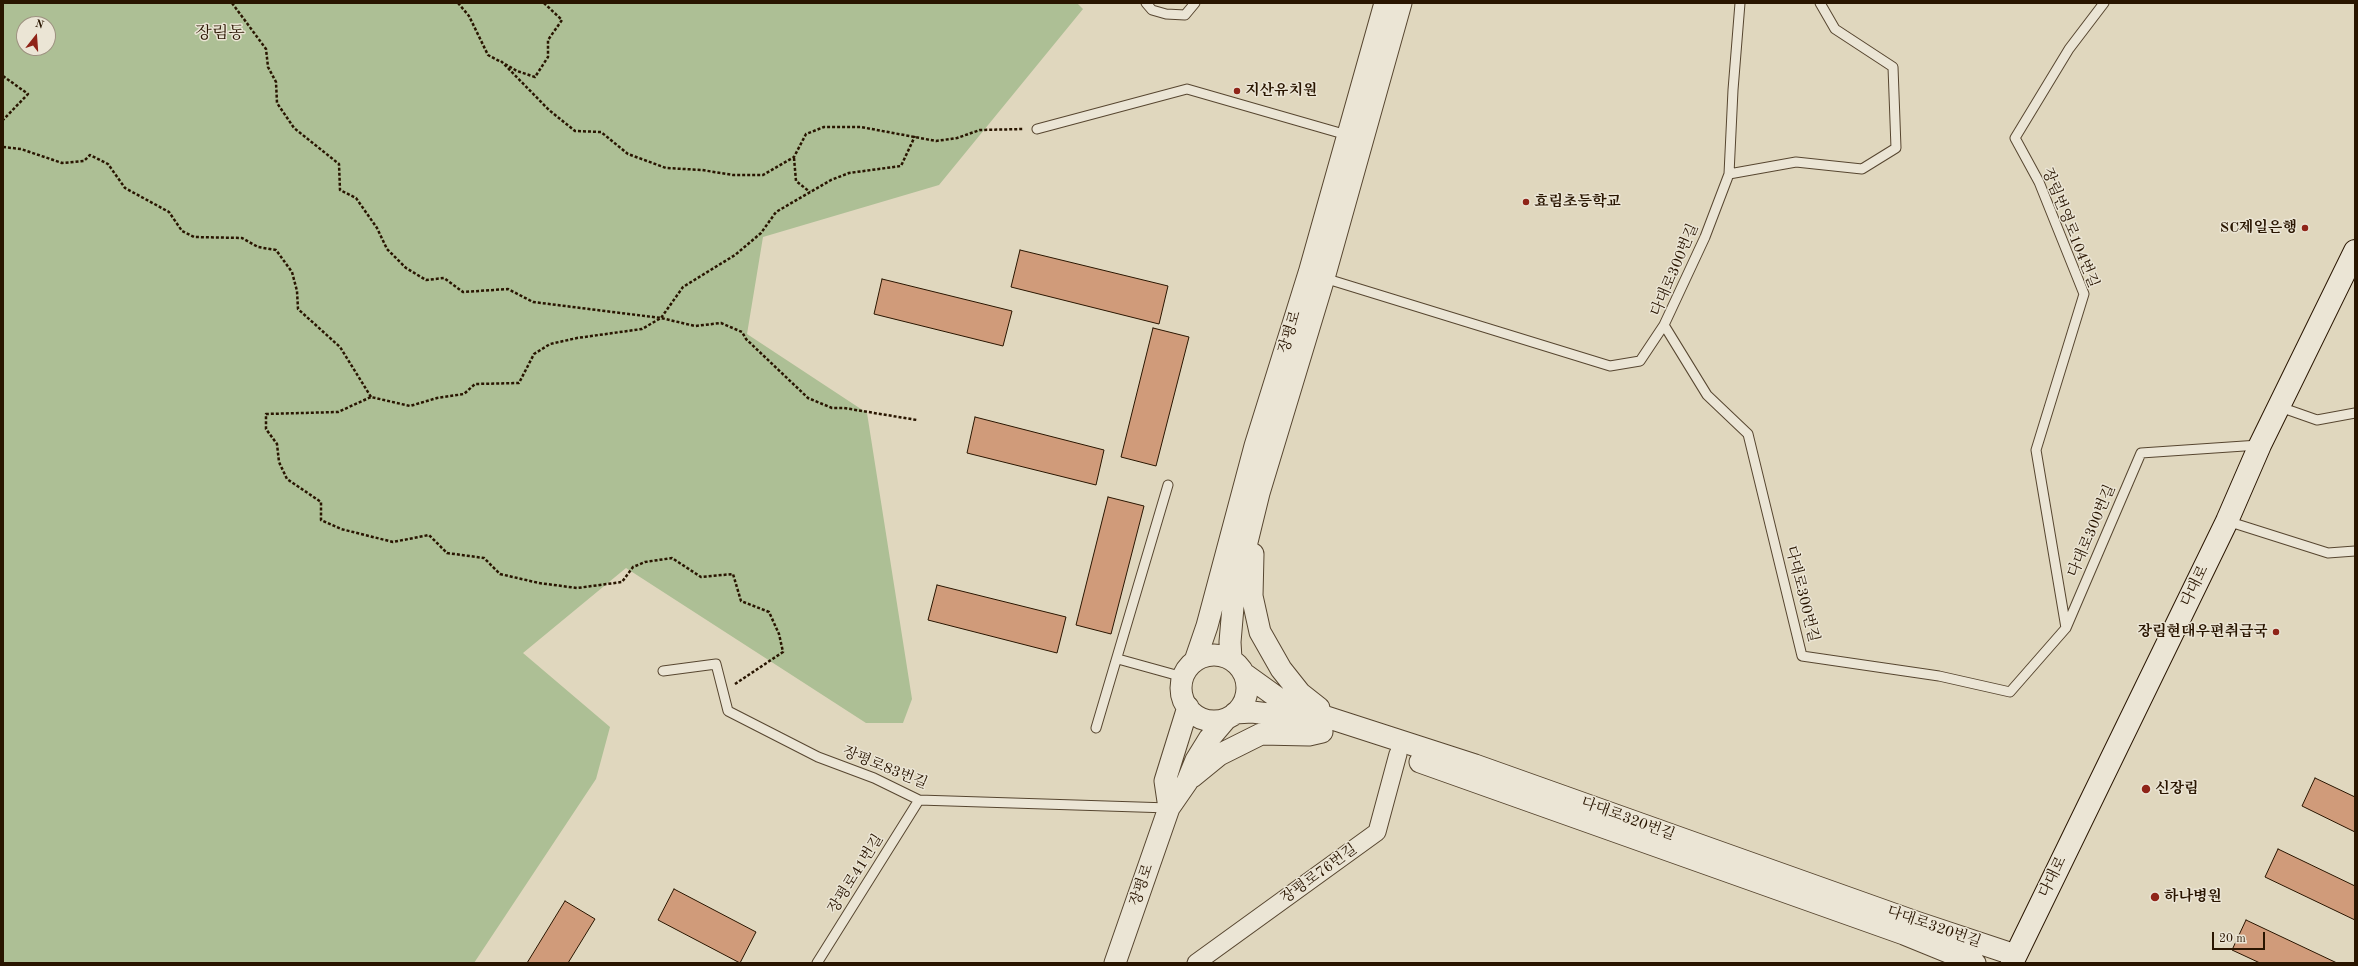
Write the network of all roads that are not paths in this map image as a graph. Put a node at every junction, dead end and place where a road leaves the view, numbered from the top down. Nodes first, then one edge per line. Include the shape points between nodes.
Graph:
1 (1146, 3) edge
2 (1195, 3) edge
3 (1385, 3) edge
4 (1401, 3) edge
5 (1740, 3) edge
6 (1820, 3) edge
7 (2104, 3) edge
8 (1037, 129) road end
9 (1354, 137) junction
10 (1729, 174) junction
11 (2355, 251) edge
12 (1317, 275) junction
13 (1664, 324) junction
14 (2280, 406) junction
15 (2355, 412) edge
16 (2260, 445) junction
17 (1168, 485) dead end
18 (2227, 521) junction
19 (1249, 535) junction
20 (2355, 551) edge
21 (2066, 628) junction
22 (1231, 658) junction
23 (1118, 659) junction
24 (1189, 669) junction
25 (663, 671) dead end
26 (1246, 675) junction
27 (1188, 707) junction
28 (1230, 716) junction
29 (1330, 724) junction
30 (1096, 728) dead end
31 (1398, 754) junction
32 (1187, 782) junction
33 (919, 800) junction
34 (1170, 808) junction
35 (2014, 959) edge
36 (817, 963) edge
37 (1115, 963) edge
38 (1196, 963) edge
39 (1974, 963) edge

1 - 2 lane via 1152,10 1185,15
3 - 9 street, 장평로
4 - 9 street, 장평로
5 - 10 lane, 다대로300번길
6 - 10 lane via 1835,29 1893,67 1896,148 1862,169 1796,162
7 - 21 lane, 장림번영로104번길 via 2069,49 2015,138 2039,182 2084,294 2036,450
8 - 9 lane via 1187,89
9 - 12 street, 장평로
10 - 13 lane, 다대로300번길 via 1705,237
11 - 14 main road, 다대로
12 - 13 lane via 1610,366 1640,362
12 - 19 street, 장평로
12 - 24 street, 장평로 via 1255,446 1207,626
13 - 21 lane, 다대로300번길 via 1707,395 1748,434 1802,656 1938,676 2010,692
14 - 15 lane via 2317,420
14 - 16 main road, 다대로
16 - 18 main road, 다대로
16 - 21 lane, 다대로300번길 via 2141,454
17 - 23 lane
18 - 20 lane via 2328,553
18 - 35 main road, 다대로
19 - 22 street, 장평로 via 1234,596
19 - 29 street via 1253,556 1252,596 1260,632 1281,669
22 - 24 street via 1210,654
22 - 26 street
23 - 24 lane
23 - 30 lane
24 - 27 street via 1181,693
25 - 33 lane, 장평로83번길 via 716,664 728,711 818,757 874,778
26 - 28 street via 1246,698
26 - 29 street, 다대로320번길 via 1278,698
27 - 28 street via 1210,721
27 - 34 street via 1165,781
28 - 29 street, 다대로320번길 via 1252,712
28 - 32 street via 1209,739 1196,760
29 - 31 street, 다대로320번길
29 - 32 street via 1309,734 1260,734 1219,755
29 - 35 street, 다대로320번길 via 1475,765
31 - 38 street, 장평로76번길 via 1377,832
31 - 39 street, 다대로320번길 via 1904,934
32 - 34 street, 장평로
33 - 34 lane, 장평로83번길
33 - 36 lane, 장평로41번길
34 - 37 street, 장평로

